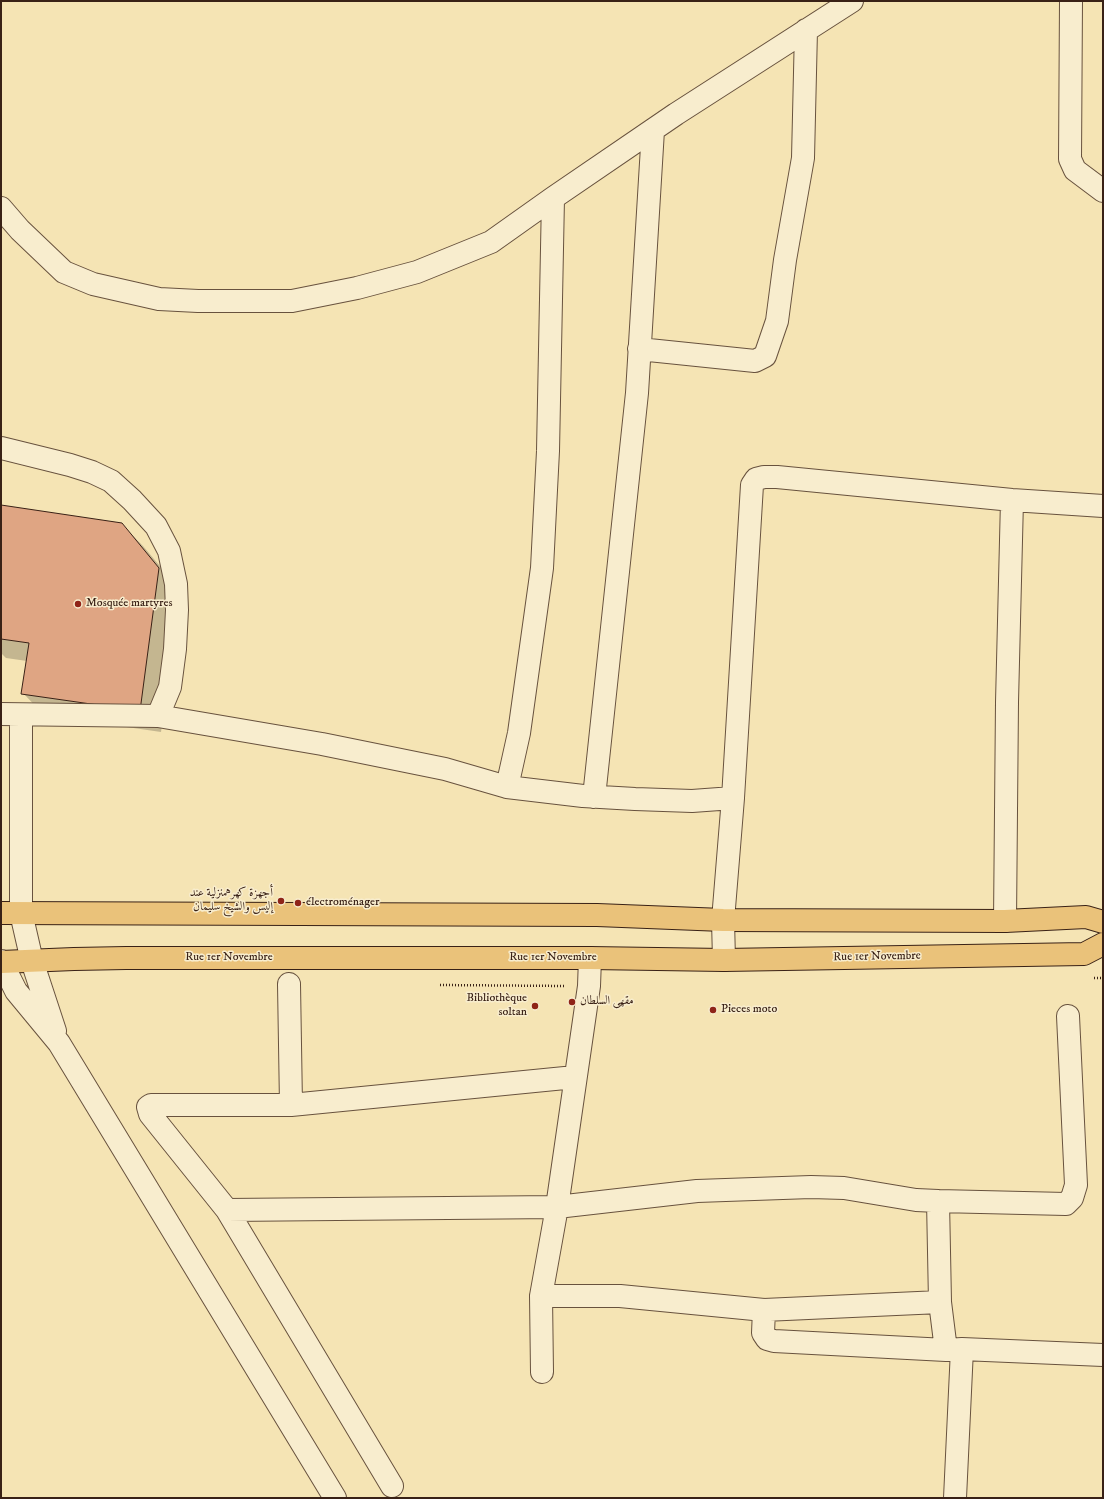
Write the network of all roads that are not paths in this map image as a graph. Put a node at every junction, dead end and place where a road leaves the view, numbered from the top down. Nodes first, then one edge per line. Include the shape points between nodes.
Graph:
1 (852, 1) edge
2 (1071, 1) edge
3 (806, 30) junction
4 (653, 130) junction
5 (1103, 190) edge
6 (553, 198) junction
7 (1, 208) edge
8 (640, 350) junction
9 (1, 448) edge
10 (1012, 500) junction
11 (1103, 506) edge
12 (11, 715) edge
13 (158, 716) junction
14 (507, 787) junction
15 (594, 796) junction
16 (733, 798) junction
17 (11, 913) edge
18 (723, 920) junction
19 (1005, 921) junction
20 (1103, 922) edge
21 (1103, 944) edge
22 (590, 958) junction
23 (724, 960) junction
24 (32, 961) junction
25 (1, 962) edge
26 (289, 984) dead end
27 (1068, 1016) dead end
28 (59, 1043) junction
29 (575, 1077) junction
30 (291, 1105) junction
31 (938, 1201) junction
32 (557, 1207) junction
33 (228, 1210) junction
34 (541, 1296) junction
35 (940, 1302) junction
36 (764, 1310) junction
37 (954, 1350) junction
38 (1103, 1355) edge
39 (542, 1372) dead end
40 (392, 1486) dead end
41 (334, 1498) edge
42 (955, 1498) edge

1 - 3 street
2 - 5 street via 1070,159 1075,170
3 - 4 street
3 - 8 street via 803,158 777,321 765,356 755,361
4 - 6 street
4 - 8 street
6 - 7 street via 492,242 417,272 357,288 292,301 159,299 93,284 64,272
6 - 14 street via 548,451 542,568 519,733
8 - 15 street
9 - 13 street via 70,465 105,478 132,500 156,526 168,551 176,584 177,610 170,687
10 - 11 street
10 - 16 street via 777,477 756,479 752,485
10 - 19 street
12 - 13 street
12 - 17 street
13 - 14 street via 322,744 438,768
14 - 15 street
15 - 16 street via 692,801
16 - 18 street
17 - 18 main road via 597,915
17 - 24 street
18 - 19 main road
18 - 23 street
19 - 20 main road via 1086,917
21 - 23 main road, Rue 1er Novembre via 1084,954
22 - 23 main road, Rue 1er Novembre
22 - 24 main road, Rue 1er Novembre via 126,958
22 - 29 street
24 - 25 main road, Rue 1er Novembre
24 - 28 street
25 - 28 street via 16,991
26 - 30 street
27 - 31 street via 1076,1185 1072,1198 1066,1204
28 - 41 street
29 - 30 street
29 - 32 street
30 - 33 street via 148,1107 150,1114
31 - 32 street via 916,1200 844,1188 811,1187 697,1192
31 - 35 street
32 - 33 street
32 - 34 street
33 - 40 street
34 - 36 street via 620,1296
34 - 39 street
35 - 36 street
35 - 37 street
36 - 37 street via 763,1333 767,1339 774,1341
37 - 38 street
37 - 42 street

